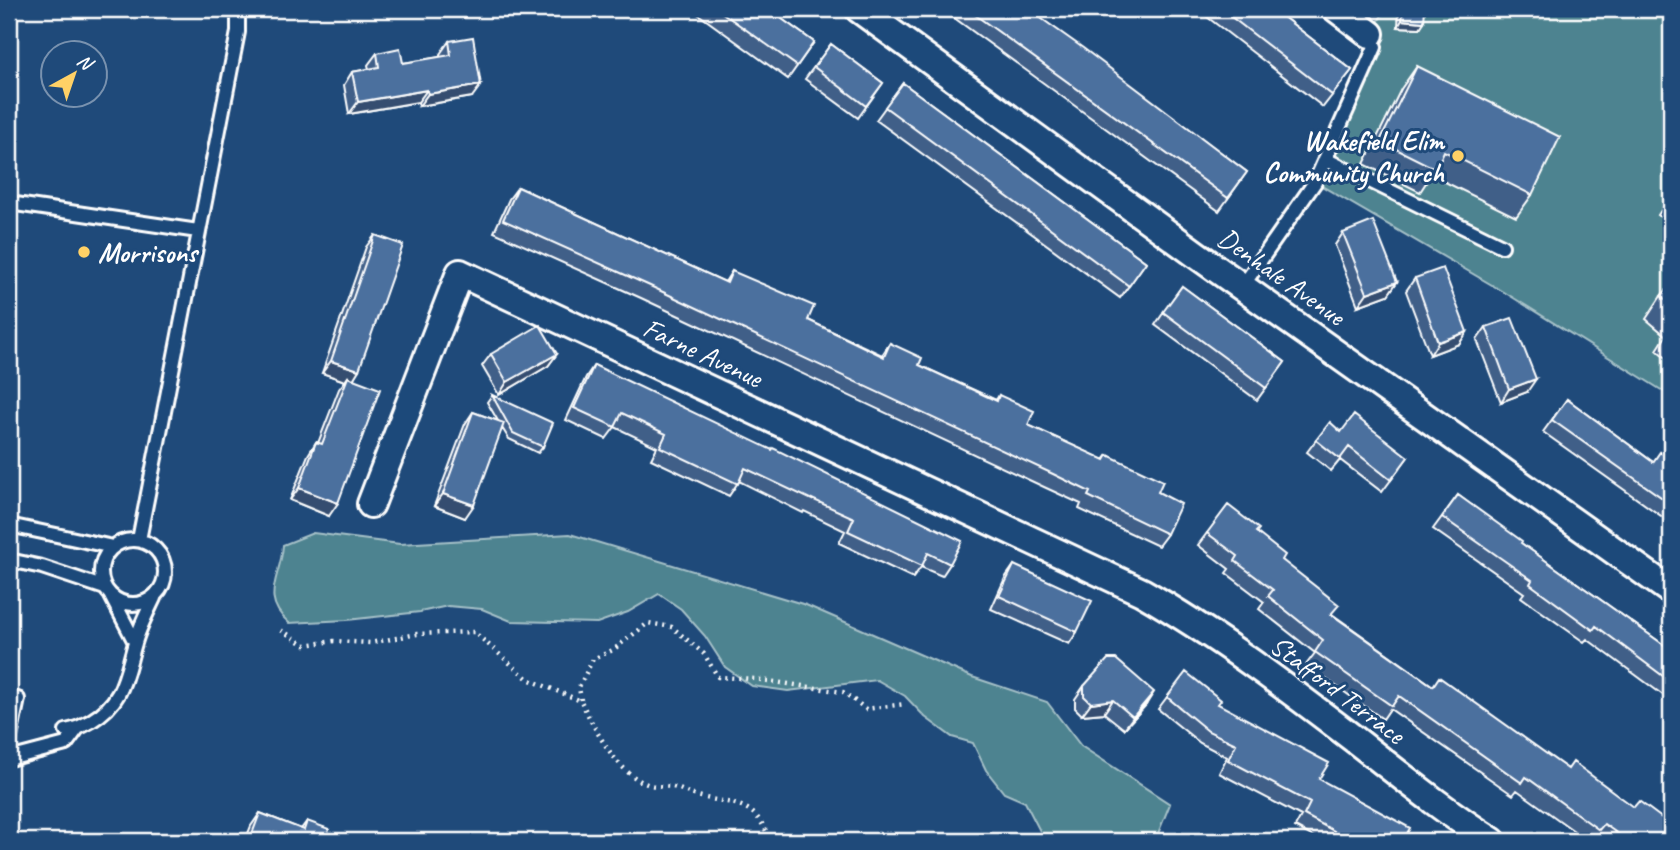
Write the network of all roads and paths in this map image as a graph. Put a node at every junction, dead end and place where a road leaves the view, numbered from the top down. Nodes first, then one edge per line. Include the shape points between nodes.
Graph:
1 (238, 9) edge
2 (859, 9) edge
3 (1337, 9) edge
4 (1370, 34) joint
5 (1325, 159) junction
6 (9, 203) edge
7 (198, 231) junction
8 (1502, 246) dead end
9 (1242, 287) junction
10 (371, 503) dead end
11 (9, 525) edge
12 (139, 540) junction
13 (113, 547) junction
14 (9, 560) edge
15 (1671, 591) edge
16 (108, 592) junction
17 (1142, 592) joint
18 (154, 597) junction
19 (281, 630) dead end
20 (135, 642) junction
21 (18, 699) dead end
22 (581, 701) junction
23 (905, 704) dead end
24 (9, 742) edge
25 (11, 760) edge
26 (770, 841) edge
27 (1492, 841) edge

1 - 7 lane via 238,32
2 - 9 street, Denhale Avenue
3 - 4 street
4 - 5 lane via 1376,47
5 - 8 lane
5 - 9 lane via 1315,182
6 - 7 lane
7 - 12 lane
9 - 15 street, Denhale Avenue
10 - 17 street, Farne Avenue via 460,273
11 - 13 lane
12 - 13 lane
12 - 18 lane via 155,548 165,564 164,582
13 - 16 lane via 101,566
14 - 16 lane
16 - 18 lane via 127,604
16 - 20 lane
17 - 27 street, Stafford Terrace via 1188,618 1289,689
18 - 20 lane
19 - 22 path via 305,645 474,632 528,679
20 - 25 lane via 124,684 105,713 72,730 66,744
21 - 24 lane
22 - 23 path via 579,687 593,659 648,623 672,627 704,654 718,677 843,692 866,709
22 - 26 path via 596,733 621,766 646,784 741,804 764,825

